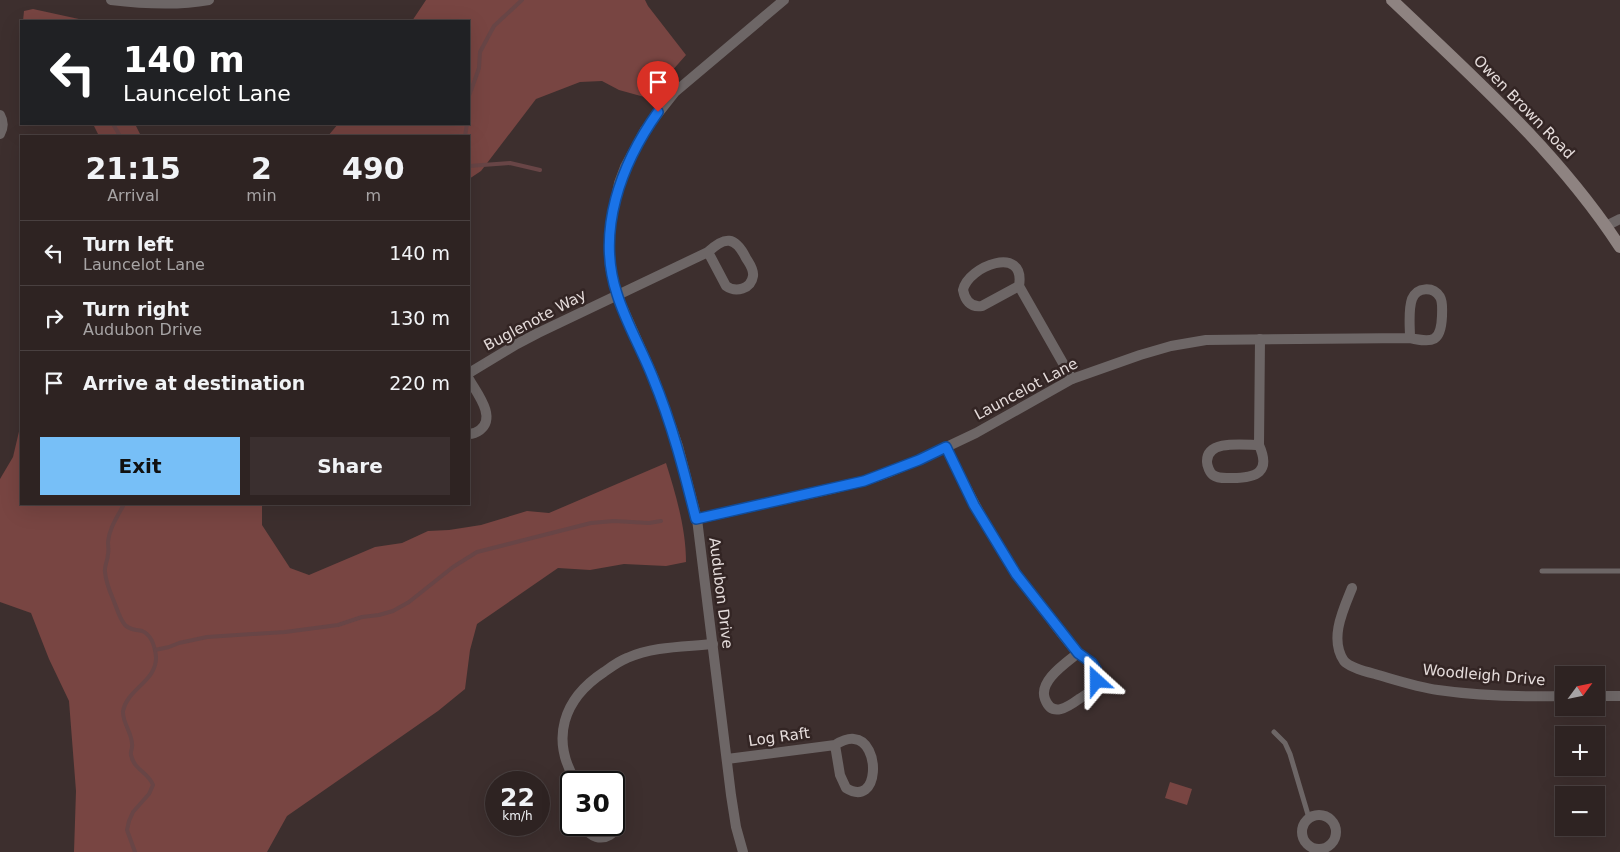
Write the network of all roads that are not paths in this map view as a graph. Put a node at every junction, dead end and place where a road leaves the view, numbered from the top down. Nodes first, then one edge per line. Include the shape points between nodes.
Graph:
1 (111, 0) edge
2 (209, 0) edge
3 (784, 0) edge
4 (1392, 0) edge
5 (0, 115) edge
6 (0, 134) edge
7 (1620, 219) edge
8 (1606, 226) junction
9 (1620, 247) edge
10 (708, 252) junction
11 (1019, 286) junction
12 (617, 295) junction
13 (1410, 338) junction
14 (1260, 339) junction
15 (470, 373) edge
16 (1072, 380) junction
17 (470, 381) edge
18 (470, 434) edge
19 (1259, 445) junction
20 (946, 447) junction
21 (696, 519) junction
22 (1542, 571) dead end
23 (1620, 571) edge
24 (1352, 588) dead end
25 (713, 644) junction
26 (1078, 653) junction
27 (1555, 696) edge
28 (1605, 696) edge
29 (1620, 696) edge
30 (1274, 732) dead end
31 (835, 745) junction
32 (727, 759) junction
33 (570, 771) edge
34 (1309, 818) junction
35 (593, 836) edge
36 (608, 836) edge
37 (1314, 851) edge
38 (743, 852) edge

1 - 2 street via 191,4
3 - 12 street, Audubon Drive via 675,92 645,130 622,175 611,221 610,267
4 - 8 street, Owen Brown Road via 1519,122
5 - 6 street via 4,124
7 - 8 street
8 - 9 street, Owen Brown Road
10 - 10 street via 721,242 732,240 737,243 753,271 751,281 743,289 726,286
10 - 12 street, Buglenote Way
11 - 11 street via 1020,275 1016,268 1002,261 972,275 963,290 967,301 976,307
11 - 16 street
12 - 15 street, Buglenote Way via 517,344
12 - 21 street, Audubon Drive via 666,411
13 - 13 street, Launcelot Lane via 1430,341 1440,333 1442,302 1428,288 1418,292 1412,300
13 - 14 street, Launcelot Lane
14 - 16 street, Launcelot Lane via 1206,340 1171,346
14 - 19 street
16 - 20 street, Launcelot Lane
17 - 18 street via 487,416 483,428
19 - 19 street via 1263,464 1255,475 1219,478 1210,471 1208,457 1215,448 1222,445
20 - 21 street, Launcelot Lane via 864,481
20 - 26 street via 974,505 1016,574
21 - 25 street, Audubon Drive
22 - 23 lane
24 - 27 street, Woodleigh Drive via 1341,618 1338,639 1345,663 1372,674 1438,690
25 - 32 street, Audubon Drive
25 - 33 street via 656,649 627,658 592,680 569,708 564,721 563,752
26 - 26 street via 1096,669 1095,686 1067,708 1054,709 1045,700 1044,686
28 - 29 street
30 - 34 lane via 1290,754
31 - 31 street, Log Raft via 854,739 869,749 874,776 868,788 857,792 846,788 840,775
31 - 32 street, Log Raft
32 - 38 street, Audubon Drive via 736,827
34 - 37 street via 1302,835
34 - 37 street via 1325,816 1335,824 1337,831 1332,844
35 - 36 street

